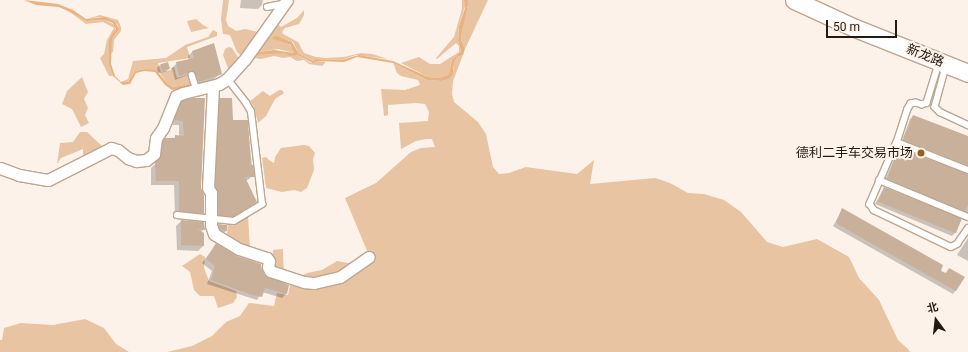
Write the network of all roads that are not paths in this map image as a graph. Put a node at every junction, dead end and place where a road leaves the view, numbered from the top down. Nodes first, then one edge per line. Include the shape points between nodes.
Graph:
1 (794, 0) edge
2 (803, 0) edge
3 (285, 2) edge
4 (267, 6) dead end
5 (944, 61) junction
6 (968, 68) edge
7 (968, 72) edge
8 (192, 75) dead end
9 (227, 79) junction
10 (213, 86) junction
11 (197, 90) junction
12 (968, 125) edge
13 (897, 142) junction
14 (0, 168) edge
15 (968, 170) edge
16 (879, 180) junction
17 (177, 215) dead end
18 (968, 217) edge
19 (211, 219) junction
20 (968, 228) edge
21 (369, 257) dead end

1 - 5 main road, 新龙路 via 855,28
2 - 5 main road, 新龙路
3 - 4 lane
3 - 9 street via 245,59
5 - 6 main road, 新龙路
5 - 7 main road, 新龙路
5 - 12 lane via 935,107
5 - 13 lane via 930,100 925,105 911,104
8 - 11 lane
9 - 10 street
9 - 19 lane via 251,112 262,204 234,221
10 - 11 street
10 - 19 street via 208,188 211,193
11 - 14 street via 176,96 163,128 156,138 154,154 146,160 132,160 111,148 48,180 19,175
13 - 15 lane
13 - 16 lane
16 - 18 lane
16 - 20 lane via 870,204 874,210 951,247 957,244
17 - 19 lane
19 - 21 street via 211,229 218,237 244,251 267,258 270,271 304,282 314,283 340,277

